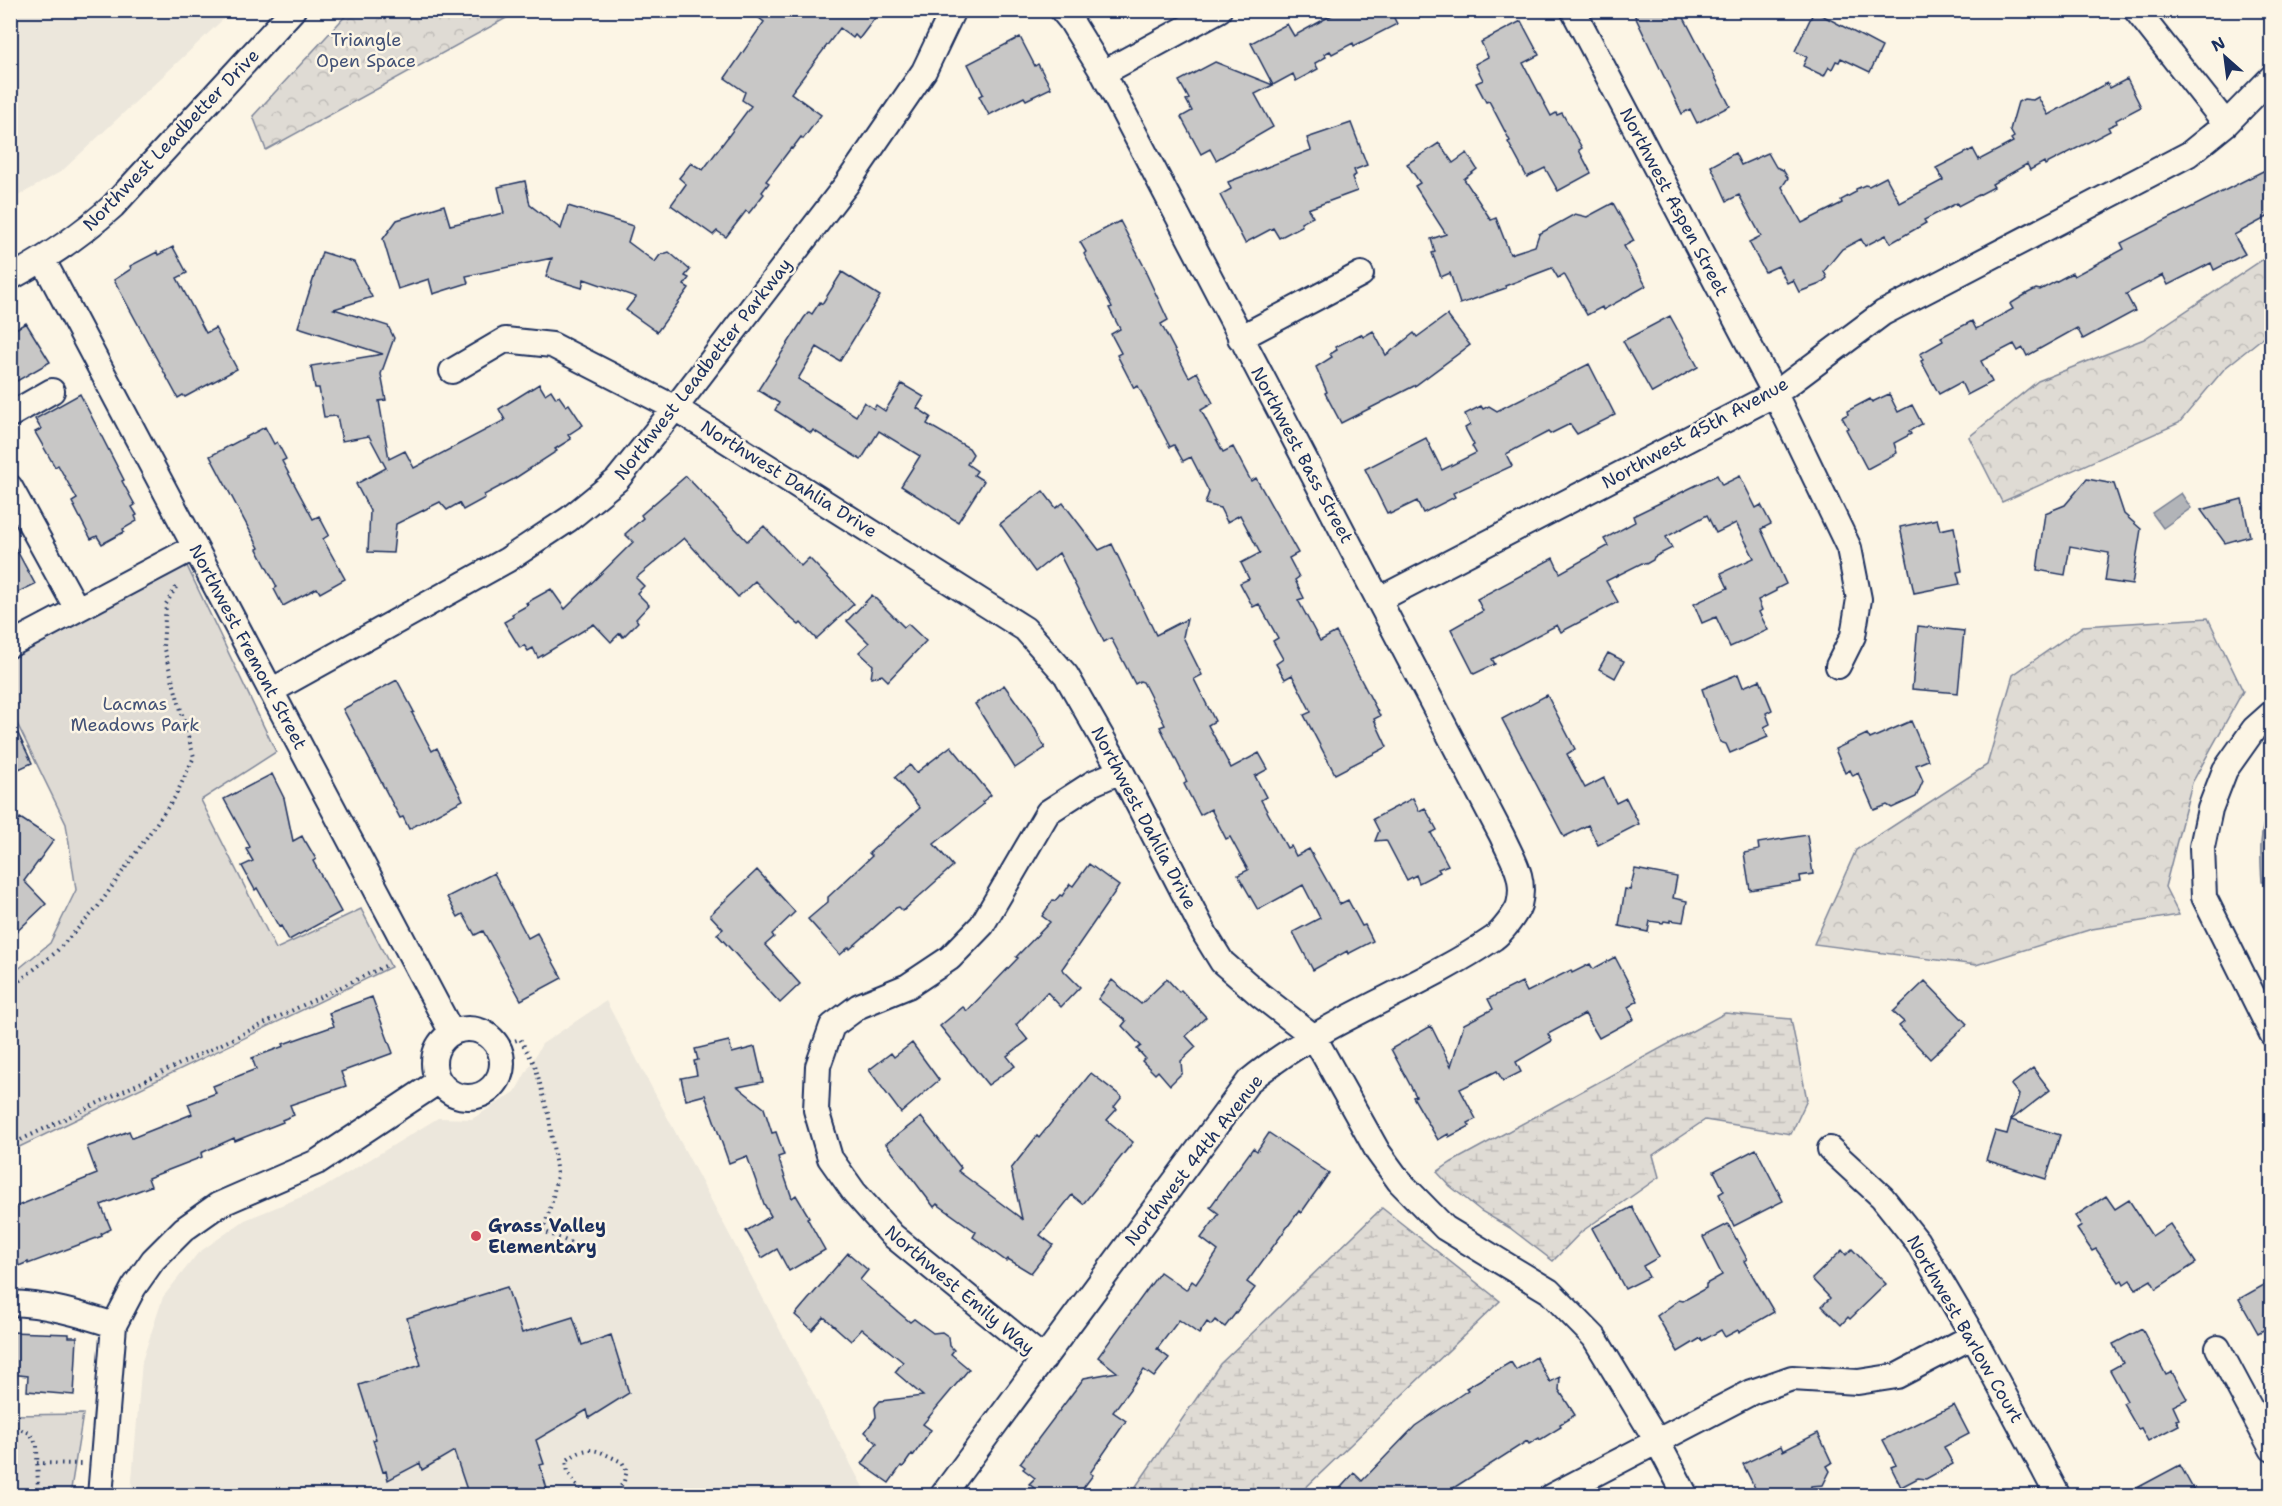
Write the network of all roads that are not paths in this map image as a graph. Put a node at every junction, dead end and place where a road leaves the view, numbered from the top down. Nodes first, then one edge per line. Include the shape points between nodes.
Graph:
1 (293, 10) edge
2 (953, 10) edge
3 (1062, 10) edge
4 (1219, 10) edge
5 (1573, 10) edge
6 (2136, 10) edge
7 (1103, 73) junction
8 (2271, 77) edge
9 (2226, 124) junction
10 (43, 260) junction
11 (1360, 274) dead end
12 (10, 278) edge
13 (1240, 338) junction
14 (452, 371) dead end
15 (52, 391) dead end
16 (1775, 394) junction
17 (675, 408) junction
18 (10, 415) edge
19 (10, 487) edge
20 (195, 547) junction
21 (1378, 600) junction
22 (77, 609) junction
23 (10, 645) edge
24 (1838, 666) dead end
25 (272, 691) junction
26 (2271, 713) edge
27 (1121, 771) junction
28 (1518, 908) joint
29 (452, 1033) junction
30 (2271, 1034) edge
31 (1314, 1037) junction
32 (439, 1082) junction
33 (1830, 1149) dead end
34 (10, 1303) edge
35 (114, 1325) junction
36 (1973, 1336) junction
37 (2218, 1347) dead end
38 (1044, 1359) junction
39 (1657, 1442) junction
40 (2271, 1449) edge
41 (100, 1496) edge
42 (942, 1496) edge
43 (1552, 1496) edge
44 (1686, 1496) edge
45 (2058, 1496) edge

1 - 10 street, Northwest Leadbetter Drive via 113,206 83,234
2 - 17 street, Northwest Leadbetter Parkway via 924,70 846,185
3 - 7 street, Northwest Bass Street
4 - 7 street
5 - 16 street, Northwest Aspen Street
6 - 9 street
7 - 13 street, Northwest Bass Street
8 - 9 street, Northwest 45th Avenue
9 - 16 street, Northwest 45th Avenue via 2189,154 1883,313
10 - 12 street, Northwest Leadbetter Drive
10 - 20 street, Northwest Fremont Street
11 - 13 street
13 - 21 street, Northwest Bass Street
14 - 17 street, Northwest Dahlia Drive via 506,340 552,345
15 - 18 street
16 - 21 street, Northwest 45th Avenue
16 - 24 street, Northwest Aspen Street via 1849,548 1859,599 1853,636
17 - 25 street, Northwest Leadbetter Parkway via 617,480 570,519 507,560
17 - 27 street, Northwest Dahlia Drive via 1025,629 1066,675
19 - 22 street
20 - 22 street
20 - 25 street, Northwest Fremont Street
21 - 28 street, Northwest Bass Street via 1502,836 1522,881
22 - 23 street
25 - 29 street, Northwest Fremont Street
26 - 30 street via 2254,729 2225,770 2210,809 2202,847 2204,897
27 - 31 street, Northwest Dahlia Drive via 1222,962
27 - 38 street, Northwest Emily Way via 1093,783 1048,812 982,925 950,958 908,986 859,1006 832,1026 818,1066 816,1110 830,1158 854,1192 892,1235
28 - 31 street, Northwest 44th Avenue via 1497,936
29 - 32 street via 441,1042 434,1061
29 - 32 street via 465,1029 488,1035 498,1046 502,1060 500,1075 489,1090 474,1097 458,1096
31 - 38 street, Northwest 44th Avenue via 1250,1081
31 - 39 street, Northwest Dahlia Drive via 1378,1152 1399,1181 1445,1228 1549,1291 1564,1306 1594,1337
32 - 35 street via 317,1162 218,1205 184,1229 153,1260
33 - 36 street, Northwest Barlow Court via 1882,1197 1917,1241
34 - 35 street via 74,1312
35 - 41 street
36 - 39 street via 1898,1376 1858,1382 1792,1378 1752,1392
36 - 45 street, Northwest Barlow Court
37 - 40 street
38 - 42 street, Northwest 44th Avenue
39 - 43 street
39 - 44 street, Northwest Dahlia Drive

